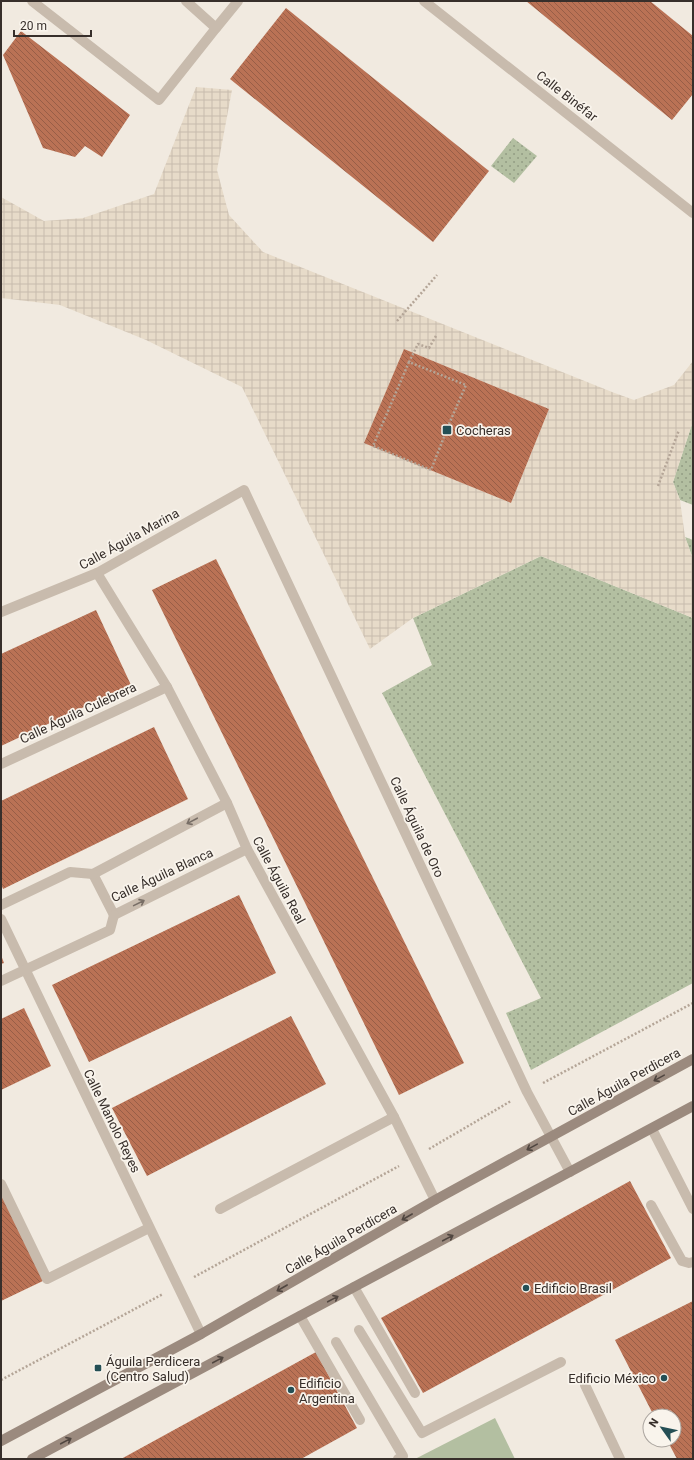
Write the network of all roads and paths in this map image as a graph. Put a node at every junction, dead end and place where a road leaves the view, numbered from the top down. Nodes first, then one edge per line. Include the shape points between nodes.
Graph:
1 (32, 1) edge
2 (186, 1) edge
3 (238, 1) edge
4 (424, 1) edge
5 (216, 28) junction
6 (692, 210) edge
7 (436, 276) dead end
8 (397, 321) dead end
9 (436, 336) dead end
10 (409, 362) junction
11 (449, 424) dead end
12 (679, 430) dead end
13 (444, 437) dead end
14 (658, 486) dead end
15 (244, 490) joint
16 (97, 573) junction
17 (1, 612) edge
18 (167, 687) junction
19 (1, 764) edge
20 (227, 803) junction
21 (247, 849) junction
22 (93, 874) junction
23 (1, 905) edge
24 (114, 915) junction
25 (1, 919) edge
26 (25, 970) junction
27 (1, 982) edge
28 (693, 1003) edge
29 (693, 1059) edge
30 (543, 1084) dead end
31 (517, 1098) dead end
32 (693, 1106) edge
33 (394, 1117) junction
34 (652, 1129) junction
35 (551, 1136) junction
36 (427, 1150) dead end
37 (390, 1171) dead end
38 (570, 1172) junction
39 (1, 1184) edge
40 (435, 1200) junction
41 (651, 1205) dead end
42 (220, 1209) dead end
43 (693, 1209) edge
44 (149, 1228) junction
45 (693, 1262) edge
46 (178, 1286) junction
47 (354, 1287) junction
48 (300, 1316) junction
49 (359, 1330) dead end
50 (201, 1334) junction
51 (336, 1342) dead end
52 (561, 1362) dead end
53 (1, 1380) edge
54 (585, 1385) dead end
55 (415, 1393) dead end
56 (360, 1420) dead end
57 (1, 1441) edge
58 (32, 1459) edge
59 (398, 1459) edge
60 (620, 1459) edge

1 - 5 street via 159,100
2 - 5 street
3 - 5 street
4 - 6 street, Calle Binéfar
7 - 8 path
9 - 10 path via 429,348 418,344
10 - 11 path via 466,385
10 - 13 path via 373,446 431,470
12 - 14 path
15 - 16 street, Calle Águila Marina
15 - 35 street, Calle Águila de Oro via 524,1085
16 - 17 street, Calle Águila Marina
16 - 18 street, Calle Águila Real
18 - 19 street, Calle Águila Culebrera
18 - 20 street, Calle Águila Real
20 - 21 street, Calle Águila Real
20 -> 22 street
24 -> 21 street, Calle Águila Blanca
21 - 33 street, Calle Águila Real
22 - 23 street via 70,872
22 - 24 street, Calle Águila Blanca
24 - 26 street via 110,930
25 - 26 street, Calle Manolo Reyes
26 - 27 street
26 - 44 street, Calle Manolo Reyes
28 - 30 path
29 -> 35 street, Calle Águila Perdicera
31 - 36 path
32 - 34 street
33 - 40 street, Calle Águila Real
33 - 42 street
34 - 38 street
34 - 43 street
35 - 38 street, Calle Águila de Oro
35 -> 40 street, Calle Águila Perdicera
37 - 46 path
47 -> 38 street
39 - 44 street via 47,1279
40 -> 50 street, Calle Águila Perdicera
41 - 45 street via 682,1261
44 - 46 street, Calle Manolo Reyes
46 - 50 street, Calle Manolo Reyes
46 - 53 path
48 -> 47 street
47 - 55 street
48 - 56 street
58 -> 48 street
49 - 52 street via 422,1433
50 - 57 street, Calle Águila Perdicera
51 - 59 street via 403,1456
54 - 60 street

